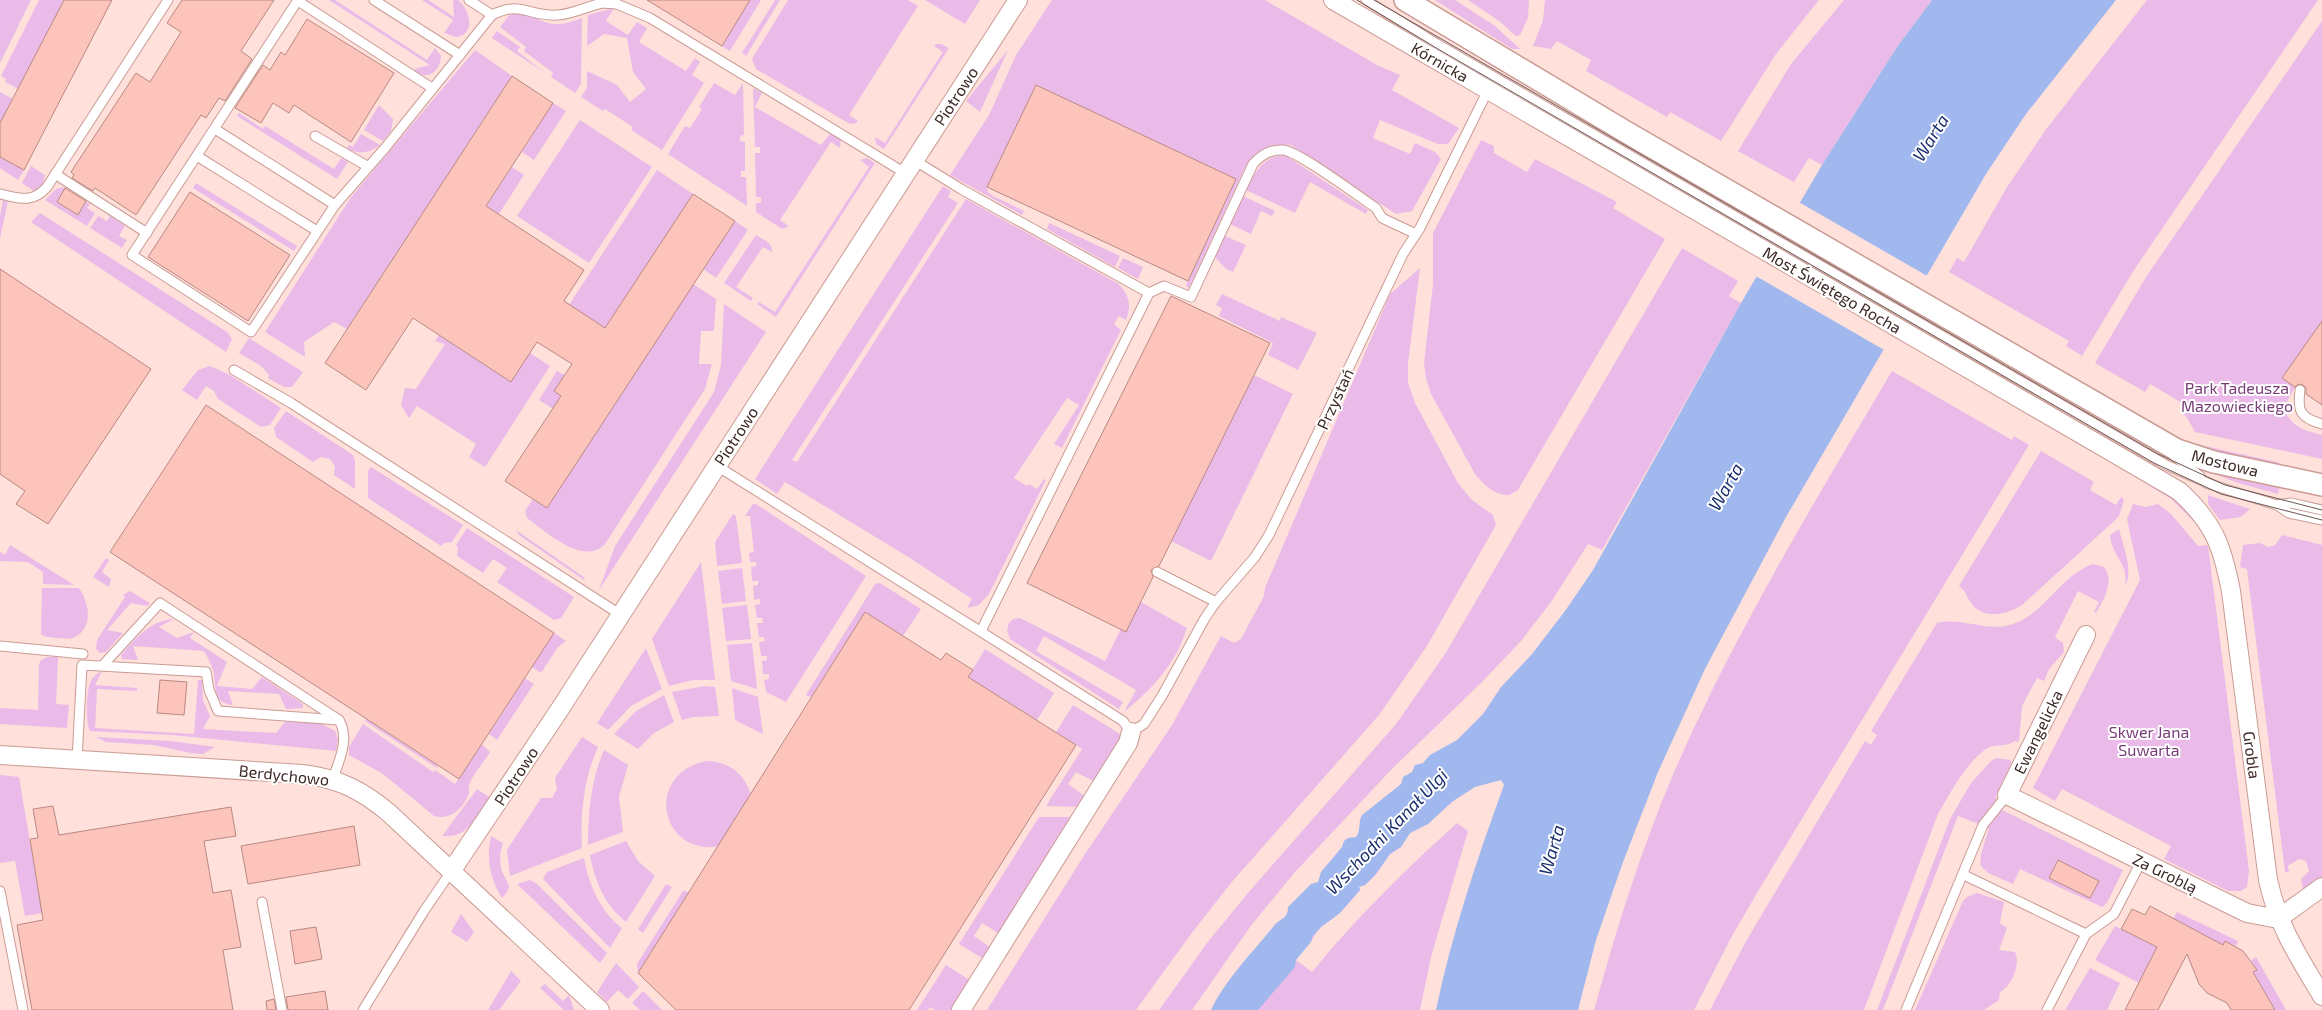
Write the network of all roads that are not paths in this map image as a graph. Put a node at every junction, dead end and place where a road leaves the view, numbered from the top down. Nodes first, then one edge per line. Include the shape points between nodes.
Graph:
1 (168, 0) edge
2 (298, 0) edge
3 (374, 0) edge
4 (469, 0) edge
5 (1018, 0) edge
6 (1333, 0) edge
7 (1366, 0) edge
8 (1405, 0) edge
9 (602, 1) edge
10 (492, 15) junction
11 (460, 55) junction
12 (432, 88) junction
13 (1488, 90) junction
14 (1555, 110) junction
15 (214, 129) junction
16 (315, 136) dead end
17 (197, 156) junction
18 (367, 166) junction
19 (910, 167) junction
20 (56, 174) junction
21 (0, 194) edge
22 (335, 205) junction
23 (317, 231) junction
24 (147, 234) junction
25 (1416, 234) junction
26 (1149, 293) junction
27 (234, 370) dead end
28 (2300, 390) dead end
29 (2322, 424) edge
30 (2126, 441) junction
31 (717, 466) junction
32 (2212, 485) junction
33 (2322, 485) edge
34 (2277, 505) junction
35 (2322, 510) edge
36 (2322, 520) edge
37 (1157, 572) dead end
38 (1216, 602) junction
39 (621, 615) junction
40 (981, 631) junction
41 (2086, 635) dead end
42 (0, 646) edge
43 (83, 654) dead end
44 (103, 665) junction
45 (339, 720) junction
46 (1131, 732) junction
47 (0, 755) edge
48 (77, 760) junction
49 (333, 779) junction
50 (2007, 795) junction
51 (2141, 862) junction
52 (452, 870) junction
53 (1964, 874) junction
54 (2322, 887) edge
55 (0, 890) edge
56 (262, 902) dead end
57 (2278, 919) junction
58 (2086, 934) junction
59 (2322, 996) edge
60 (23, 1010) edge
61 (282, 1010) edge
62 (363, 1010) edge
63 (600, 1010) edge
64 (961, 1010) edge
65 (1906, 1010) edge
66 (2047, 1010) edge

1 - 20 lane
2 - 12 lane
2 - 15 lane
3 - 11 lane
4 - 10 lane
5 - 19 street, Piotrowo
6 - 13 street, Kórnicka
7 - 14 lane
8 - 14 street
9 - 10 lane via 558,15 508,5
9 - 19 lane via 650,18
10 - 11 lane
11 - 12 lane
12 - 18 lane
13 - 14 street, Kórnicka
13 - 25 lane, Przystań
14 - 30 street, Most Świętego Rocha
14 - 30 street, Most Świętego Rocha
15 - 17 lane
15 - 22 lane
16 - 18 lane
17 - 23 lane
17 - 24 lane
18 - 22 lane
19 - 26 lane via 961,189
19 - 31 street, Piotrowo
20 - 21 lane via 40,196 20,198
20 - 24 lane
22 - 23 lane
23 - 24 lane via 251,332 132,255
25 - 26 lane via 1382,218 1376,208 1294,153 1276,150 1259,157 1253,164 1191,297 1164,286
25 - 38 lane, Przystań via 1403,254 1269,534 1256,557
26 - 40 lane
27 - 39 lane via 291,403
28 - 29 lane via 2300,413 2310,421
30 - 32 lane
30 - 32 lane
30 - 32 lane via 2164,464
30 - 33 street, Mostowa
30 - 57 street, Grobla via 2198,508 2213,530 2226,565 2268,880
31 - 39 street, Piotrowo
31 - 40 lane
32 - 34 lane
34 - 35 lane via 2291,503
34 - 36 lane via 2289,513
37 - 38 lane
38 - 46 lane, Przystań via 1144,724
39 - 52 street, Piotrowo
40 - 46 lane via 1123,721
41 - 50 street, Ewangelicka
42 - 43 lane
44 - 45 lane via 206,672 218,711
44 - 45 lane via 160,603
44 - 48 lane via 82,664
45 - 49 lane via 344,731 344,743
46 - 64 street via 1128,743 1087,812
47 - 48 street, Berdychowo
48 - 49 street, Berdychowo via 302,774
49 - 52 street, Berdychowo via 358,789 372,799
50 - 51 street, Za Groblą
50 - 53 lane, Ewangelicka via 1983,825
51 - 57 street, Za Groblą via 2247,913
51 - 58 lane via 2114,914
52 - 62 lane
52 - 63 street, Berdychowo
53 - 58 lane
53 - 65 lane, Ewangelicka
54 - 57 street
55 - 60 lane
56 - 61 lane
57 - 59 street, Grobla
58 - 66 lane

